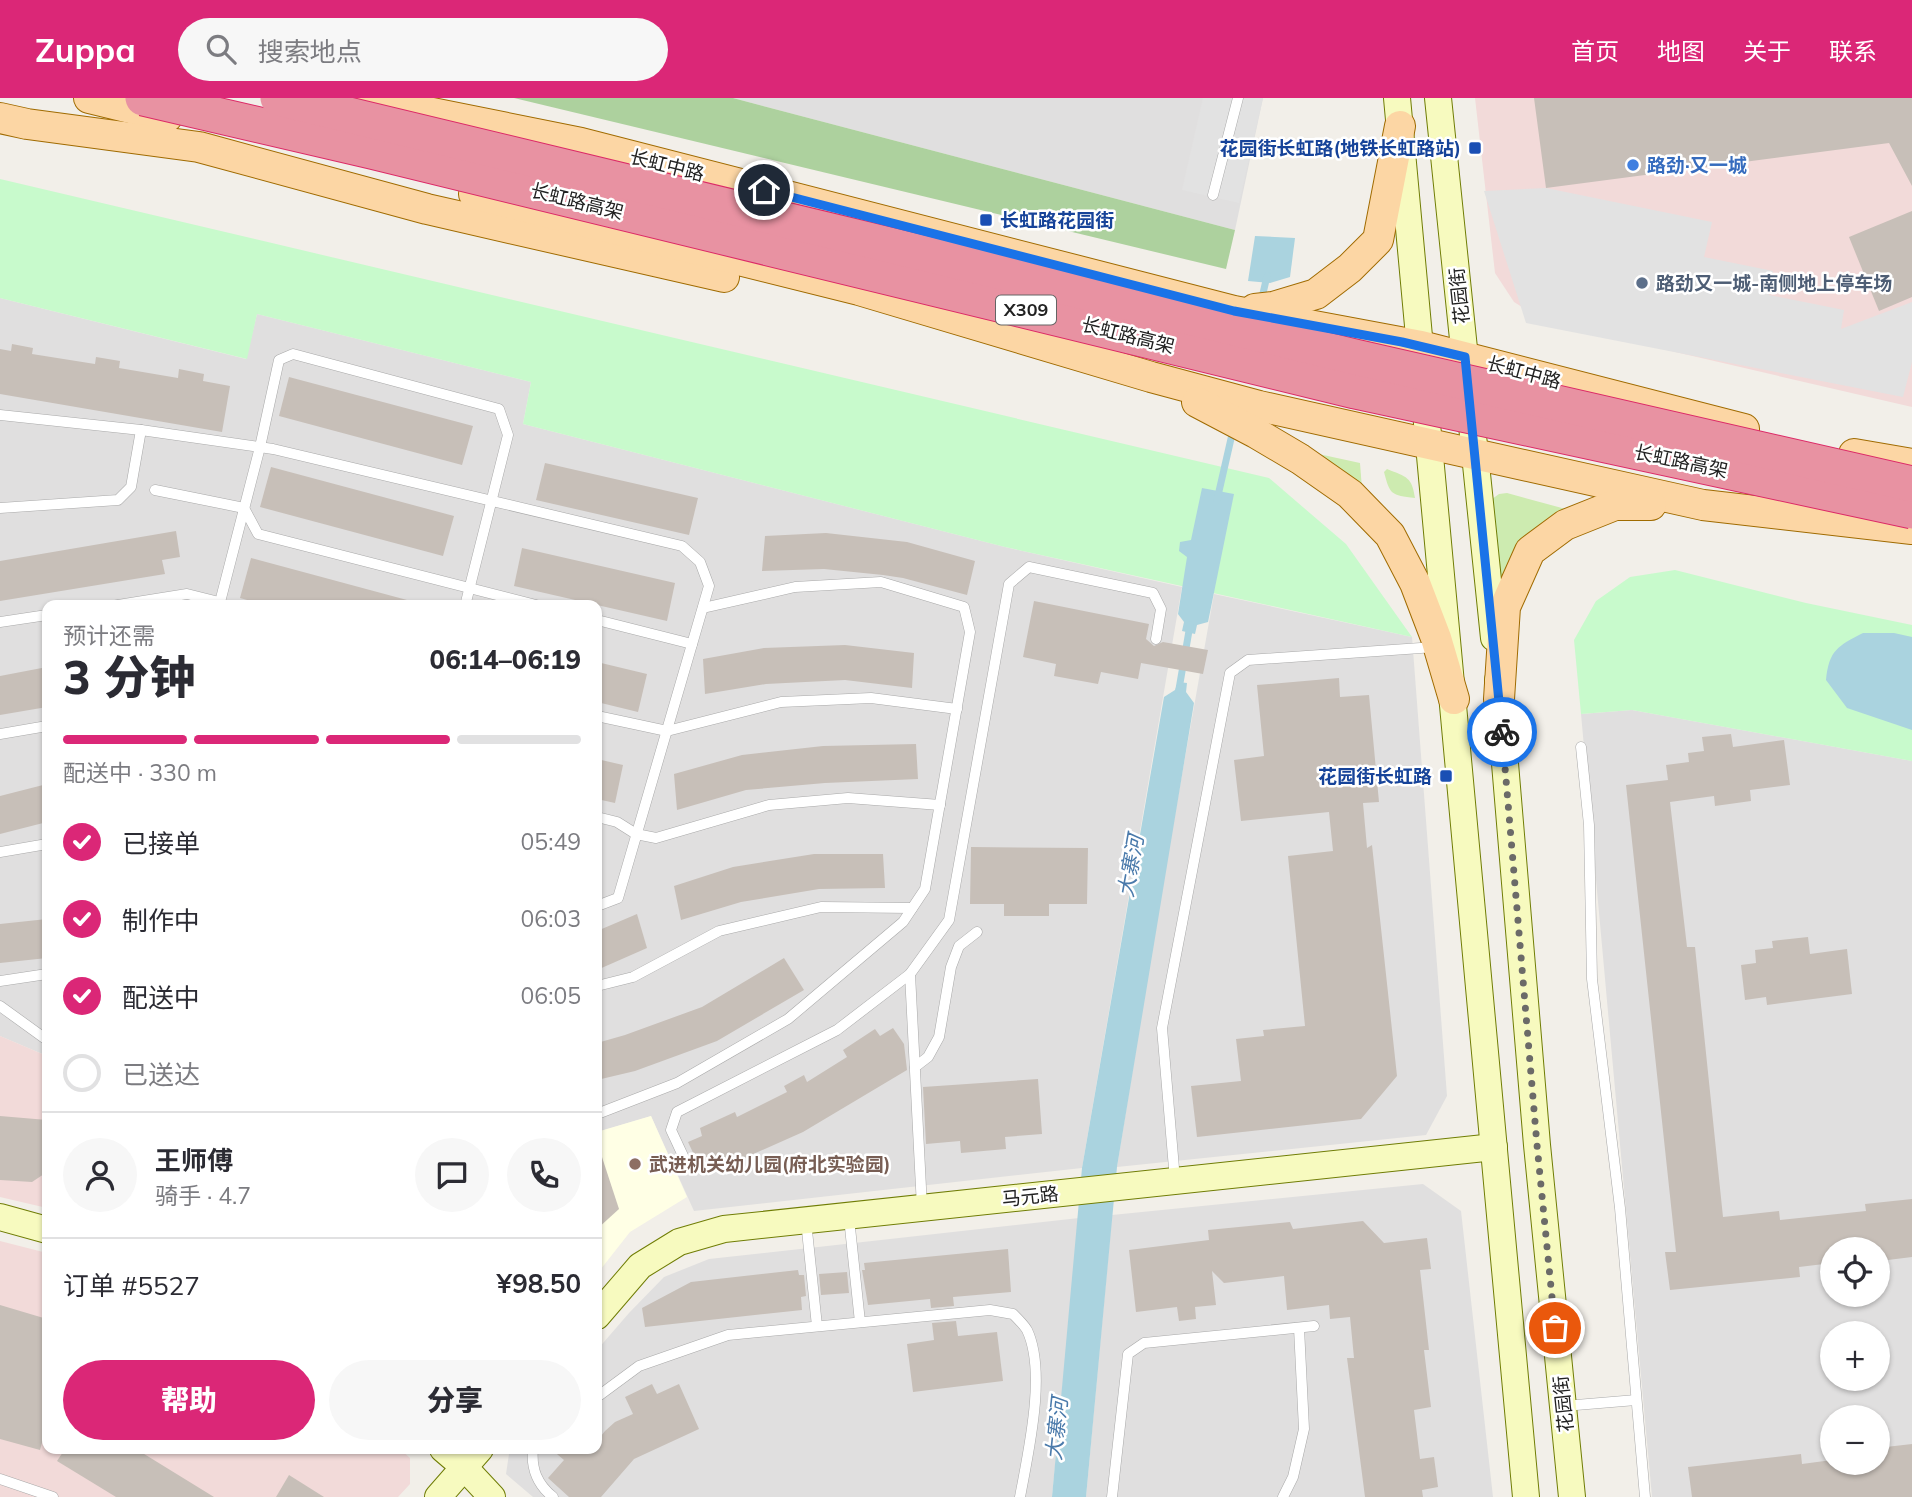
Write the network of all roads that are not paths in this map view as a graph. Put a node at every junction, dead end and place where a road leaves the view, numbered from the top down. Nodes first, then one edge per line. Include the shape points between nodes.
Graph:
1 (89, 98) edge
2 (143, 98) edge
3 (278, 98) edge
4 (358, 98) edge
5 (403, 98) edge
6 (1238, 98) edge
7 (1438, 98) edge
8 (1398, 112) edge
9 (0, 118) edge
10 (489, 124) junction
11 (1213, 195) dead end
12 (1271, 312) junction
13 (1421, 346) junction
14 (1465, 357) junction
15 (1150, 377) junction
16 (1579, 386) junction
17 (0, 415) edge
18 (1257, 419) junction
19 (141, 429) junction
20 (1430, 445) junction
21 (260, 447) junction
22 (1475, 455) junction
23 (1912, 464) edge
24 (1561, 474) junction
25 (1912, 484) edge
26 (155, 490) dead end
27 (492, 501) junction
28 (1703, 505) junction
29 (0, 508) edge
30 (244, 508) junction
31 (1912, 511) edge
32 (1912, 529) edge
33 (470, 588) junction
34 (150, 600) edge
35 (207, 600) edge
36 (221, 600) edge
37 (467, 600) edge
38 (517, 600) edge
39 (703, 608) junction
40 (42, 616) edge
41 (602, 621) edge
42 (0, 622) edge
43 (1156, 639) dead end
44 (692, 644) junction
45 (1444, 646) junction
46 (1454, 699) joint
47 (1499, 699) junction
48 (957, 709) junction
49 (602, 717) edge
50 (42, 727) edge
51 (667, 731) junction
52 (0, 734) edge
53 (1581, 747) dead end
54 (940, 805) junction
55 (602, 818) edge
56 (636, 834) junction
57 (42, 845) edge
58 (0, 852) edge
59 (602, 904) edge
60 (912, 908) junction
61 (977, 932) dead end
62 (910, 974) junction
63 (42, 975) edge
64 (0, 981) edge
65 (602, 985) edge
66 (0, 1006) edge
67 (42, 1036) edge
68 (915, 1067) junction
69 (602, 1112) edge
70 (1494, 1147) junction
71 (685, 1160) dead end
72 (1175, 1181) junction
73 (922, 1208) junction
74 (849, 1216) junction
75 (0, 1217) edge
76 (806, 1220) junction
77 (42, 1229) edge
78 (602, 1310) edge
79 (860, 1322) junction
80 (817, 1326) junction
81 (1314, 1326) dead end
82 (1299, 1328) junction
83 (602, 1392) edge
84 (1636, 1400) junction
85 (1563, 1406) junction
86 (532, 1454) edge
87 (472, 1458) edge
88 (0, 1479) edge
89 (53, 1497) edge
90 (438, 1497) edge
91 (492, 1497) edge
92 (553, 1497) edge
93 (1020, 1497) edge
94 (1112, 1497) edge
95 (1283, 1497) edge
96 (1526, 1497) edge
97 (1572, 1497) edge
98 (1645, 1497) edge

1 - 15 main road, X309 via 859,290
2 - 31 highway, 长虹路高架 / X309, bridge via 1354,391
3 - 25 highway, 长虹路高架 / X309, bridge via 1355,357
4 - 10 main road, 长虹中路
5 - 10 main road
6 - 11 lane
7 - 14 main road, 花园街
8 - 12 main road via 1378,240 1316,294
8 - 13 main road
9 - 15 main road via 200,147 427,209
10 - 12 main road, 长虹中路 via 594,146 1234,311
12 - 13 main road, 长虹中路
13 - 14 main road, 长虹中路
13 - 20 main road
14 - 16 main road, 长虹中路
14 - 22 main road, 花园街
15 - 18 main road
16 - 23 main road, 长虹中路 via 1770,435
16 - 24 main road
17 - 19 lane
18 - 20 main road
18 - 45 main road via 1391,535
19 - 21 lane
19 - 29 lane via 131,487 118,500
20 - 22 main road
20 - 45 main road
21 - 27 lane
21 - 27 lane via 279,360 293,354 499,409 508,435
21 - 30 lane
22 - 24 main road
22 - 47 main road, 花园街
24 - 28 main road
26 - 30 lane
27 - 33 lane
27 - 39 lane via 682,546 700,562 709,586
28 - 32 main road
28 - 47 main road via 1615,505 1565,525 1530,551 1505,607
30 - 33 lane via 258,534
30 - 36 lane
33 - 37 lane
33 - 38 lane
34 - 35 lane via 187,594
39 - 44 lane
39 - 48 lane via 795,587 881,582 964,607 970,632
40 - 42 lane
41 - 44 lane
43 - 62 lane via 1161,609 1153,593 1029,567 1009,584 950,920
44 - 51 lane
45 - 46 main road
45 - 72 lane via 1248,660 1230,673 1162,1028
46 - 70 main road
47 - 85 main road, 花园街
48 - 51 lane via 871,698 781,702
48 - 54 lane
49 - 51 lane
50 - 52 lane
51 - 56 lane
53 - 84 lane via 1589,825 1592,979 1620,1208
54 - 56 lane via 848,798 769,805 656,838
54 - 60 lane via 925,890
55 - 56 lane
56 - 59 lane via 618,898
57 - 58 lane
60 - 65 lane via 821,907 732,928 633,977
60 - 69 lane via 903,922 788,1019 677,1083
61 - 68 lane via 959,946 939,1037 928,1058
62 - 68 lane
62 - 71 lane via 836,1030 677,1112 671,1129
63 - 64 lane
66 - 67 lane
68 - 73 lane
70 - 72 main road, 马元路
70 - 96 main road
72 - 73 main road, 马元路
73 - 74 main road, 马元路
74 - 76 main road, 马元路
74 - 79 lane
75 - 77 main road
76 - 78 main road, 马元路 via 724,1229 679,1242 640,1266
76 - 80 lane
79 - 80 lane
79 - 93 lane via 990,1310 1013,1314 1027,1329 1036,1366
80 - 83 lane via 728,1335 639,1366
81 - 82 lane
82 - 94 lane via 1144,1343 1128,1354
82 - 95 lane via 1304,1429
84 - 85 lane
84 - 98 lane
85 - 97 main road, 花园街
86 - 92 lane via 531,1465 543,1489
87 - 90 main road
87 - 91 main road
88 - 89 lane

